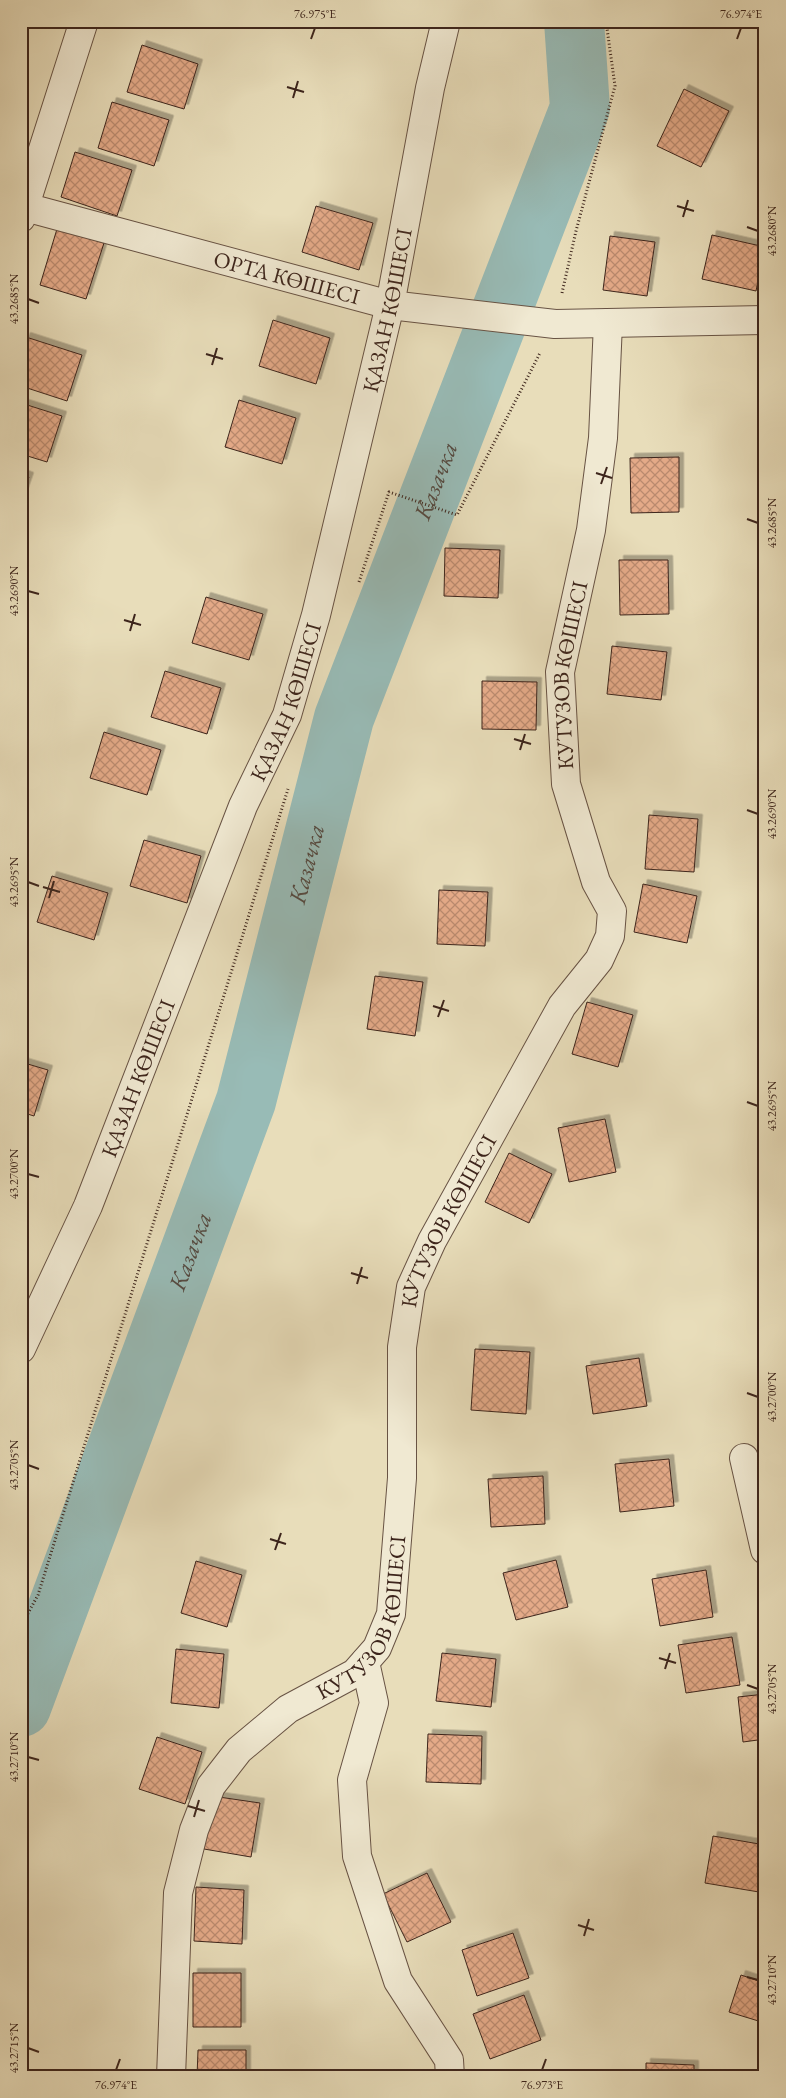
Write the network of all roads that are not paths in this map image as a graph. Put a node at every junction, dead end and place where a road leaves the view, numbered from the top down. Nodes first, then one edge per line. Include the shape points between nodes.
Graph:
1 (84, 21) edge
2 (446, 21) edge
3 (23, 213) edge
4 (400, 306) junction
5 (765, 320) edge
6 (608, 323) junction
7 (21, 1349) edge
8 (744, 1458) dead end
9 (765, 1550) edge
10 (365, 1662) junction
11 (171, 2077) edge
12 (450, 2077) edge

1 - 3 street
2 - 4 street, ҚАЗАН КӨШЕСІ via 430,88
3 - 4 street, ОРТА КӨШЕСІ
4 - 6 street, ОРТА КӨШЕСІ via 547,324
4 - 7 street, ҚАЗАН КӨШЕСІ via 287,715 242,806 88,1206
5 - 6 street, ОРТА КӨШЕСІ
6 - 10 street, КУТУЗОВ КӨШЕСІ via 603,438 591,530 560,672 566,784 596,882 612,911 610,936 599,960 562,1006 432,1241 411,1287 402,1347 402,1478 391,1614 377,1648
8 - 9 street
10 - 11 street, КУТУЗОВ КӨШЕСІ via 354,1673 288,1709 238,1750 211,1786 194,1830 178,1893
10 - 12 street via 374,1703 352,1780 357,1856 398,1981 449,2060

